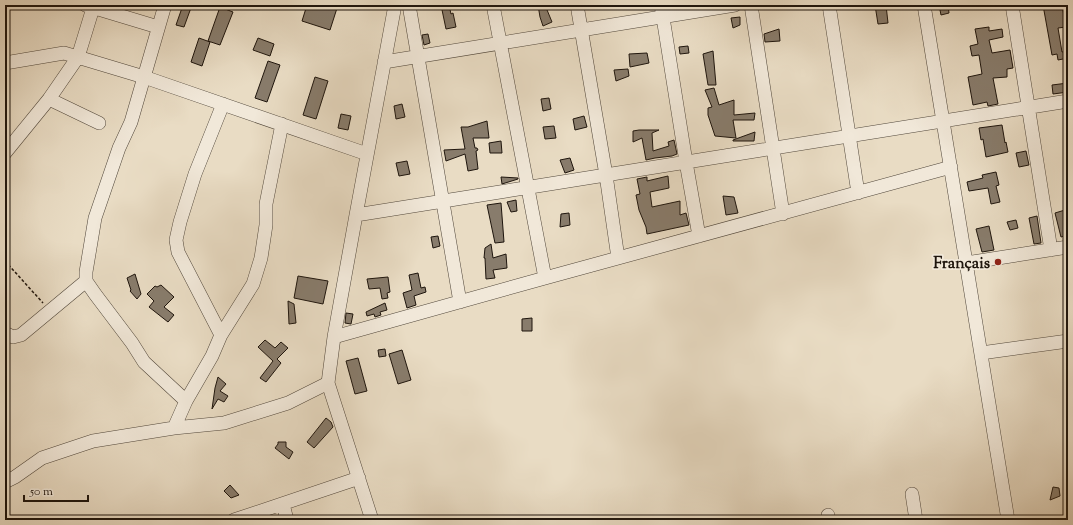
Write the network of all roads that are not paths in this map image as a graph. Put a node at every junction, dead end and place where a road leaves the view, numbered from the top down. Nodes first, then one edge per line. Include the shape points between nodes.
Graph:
1 (165, 5) edge
2 (395, 5) edge
3 (409, 5) edge
4 (493, 5) edge
5 (577, 5) edge
6 (736, 5) edge
7 (751, 5) edge
8 (828, 5) edge
9 (924, 5) edge
10 (1012, 5) edge
11 (89, 6) edge
12 (662, 11) edge
13 (158, 27) junction
14 (581, 30) junction
15 (501, 43) junction
16 (78, 57) junction
17 (418, 57) junction
18 (384, 62) junction
19 (5, 63) edge
20 (144, 77) junction
21 (49, 99) junction
22 (1068, 101) edge
23 (223, 104) junction
24 (1028, 107) junction
25 (943, 121) junction
26 (99, 123) dead end
27 (282, 124) junction
28 (849, 136) junction
29 (773, 148) junction
30 (5, 153) edge
31 (367, 154) junction
32 (686, 162) junction
33 (951, 167) junction
34 (606, 175) junction
35 (527, 186) junction
36 (858, 193) junction
37 (442, 201) junction
38 (356, 214) junction
39 (783, 214) junction
40 (699, 236) junction
41 (1068, 247) edge
42 (1051, 250) junction
43 (618, 258) junction
44 (966, 263) junction
45 (545, 278) junction
46 (86, 281) junction
47 (460, 302) junction
48 (5, 333) edge
49 (221, 335) junction
50 (334, 338) junction
51 (1068, 343) edge
52 (981, 353) junction
53 (328, 383) junction
54 (186, 401) junction
55 (174, 428) junction
56 (359, 478) junction
57 (5, 482) edge
58 (912, 494) dead end
59 (283, 504) junction
60 (234, 520) edge
61 (287, 520) edge
62 (372, 520) edge
63 (916, 520) edge
64 (1008, 520) edge

1 - 13 street
2 - 18 street
3 - 17 street
4 - 15 street
5 - 14 street
6 - 12 street
7 - 29 street
8 - 28 street
9 - 25 street
10 - 24 street
11 - 13 street
11 - 16 street
12 - 14 street
12 - 32 street
13 - 20 street
14 - 15 street
14 - 34 street
15 - 17 street
15 - 35 street
16 - 19 street via 64,53
16 - 20 street
16 - 21 street
17 - 18 street
17 - 37 street
18 - 31 street
20 - 23 street
20 - 46 street via 131,122 119,148 95,218
21 - 26 street
21 - 30 street
22 - 24 street
23 - 27 street
23 - 49 street via 195,174 176,240 178,252
24 - 25 street
24 - 42 street
25 - 28 street
25 - 33 street
27 - 31 street
27 - 49 street via 266,204 262,251 253,284
28 - 29 street
28 - 36 street
29 - 32 street
29 - 39 street
31 - 38 street
32 - 34 street
32 - 40 street
33 - 36 street
33 - 44 street
34 - 35 street
34 - 43 street
35 - 37 street
35 - 45 street
36 - 39 street
37 - 38 street
37 - 47 street
38 - 50 street
39 - 40 street
40 - 43 street
41 - 42 street
42 - 44 street
43 - 45 street
44 - 52 street
45 - 47 street
46 - 48 street via 21,335 13,337
46 - 54 street via 144,362
47 - 50 street
49 - 54 street
50 - 53 street
51 - 52 street
52 - 64 street
53 - 55 street via 288,403 224,423
53 - 56 street
54 - 55 street
55 - 57 street via 93,441 42,458
56 - 59 street
56 - 62 street
58 - 63 street
59 - 60 street
59 - 61 street

